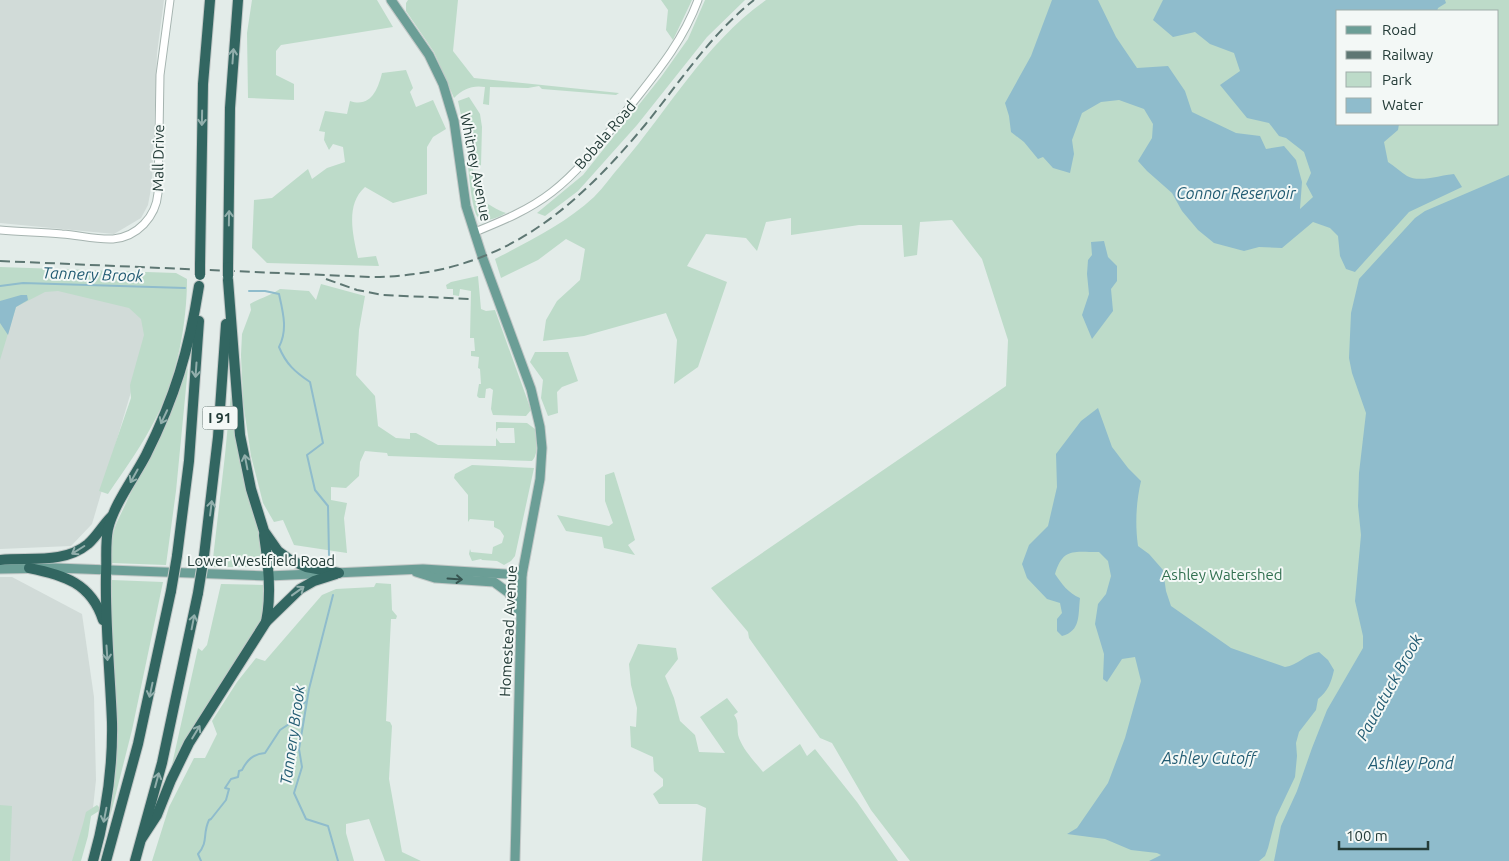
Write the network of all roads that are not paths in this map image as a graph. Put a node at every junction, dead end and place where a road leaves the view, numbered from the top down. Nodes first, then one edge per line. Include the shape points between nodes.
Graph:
1 (170, 0) edge
2 (210, 0) edge
3 (238, 0) edge
4 (391, 0) edge
5 (698, 0) edge
6 (0, 230) edge
7 (475, 232) junction
8 (228, 274) junction
9 (199, 286) junction
10 (516, 348) joint
11 (112, 516) junction
12 (262, 526) junction
13 (0, 560) edge
14 (2, 568) edge
15 (29, 568) junction
16 (408, 569) junction
17 (106, 570) junction
18 (339, 574) junction
19 (522, 575) junction
20 (268, 576) junction
21 (520, 617) junction
22 (266, 622) junction
23 (106, 629) junction
24 (142, 838) junction
25 (94, 861) edge
26 (106, 861) edge
27 (135, 861) edge
28 (515, 861) edge

1 - 6 street, Mall Drive via 160,75 158,193 148,220 130,234 110,239
2 -> 9 highway, I 91 via 202,100
8 -> 3 highway, I 91 via 230,108
4 - 7 main road, Whitney Avenue via 429,55 443,84 454,121 466,206
5 - 7 street, Bobala Road via 682,35 662,66 567,179 529,208
7 - 10 main road, Whitney Avenue
12 -> 8 highway via 240,435
24 -> 8 highway, I 91, bridge via 172,720 204,556 221,403
9 -> 11 highway via 189,342 173,396 146,455
9 -> 26 highway, I 91, bridge via 192,421 177,556 141,734
10 - 19 main road, Homestead Avenue via 536,408 542,443 540,486
11 -> 13 highway via 90,542 74,554
11 - 17 highway via 107,537
12 - 18 highway via 272,543 290,560
12 - 20 highway
14 - 15 main road, Lower Westfield Road
15 - 17 main road, Lower Westfield Road
15 - 23 highway via 62,576 79,585 96,604
16 - 18 main road, Lower Westfield Road
16 - 19 main road, Lower Westfield Road
16 -> 21 main road via 435,578 496,583 509,593
17 - 20 main road, Lower Westfield Road
17 - 23 highway
18 - 20 main road, Lower Westfield Road
22 -> 18 highway via 304,586
19 - 21 main road, Homestead Avenue
20 - 22 highway
21 - 28 main road, Homestead Avenue
24 -> 22 highway via 157,815 189,743
23 -> 25 highway via 112,762
24 - 27 highway, I 91

